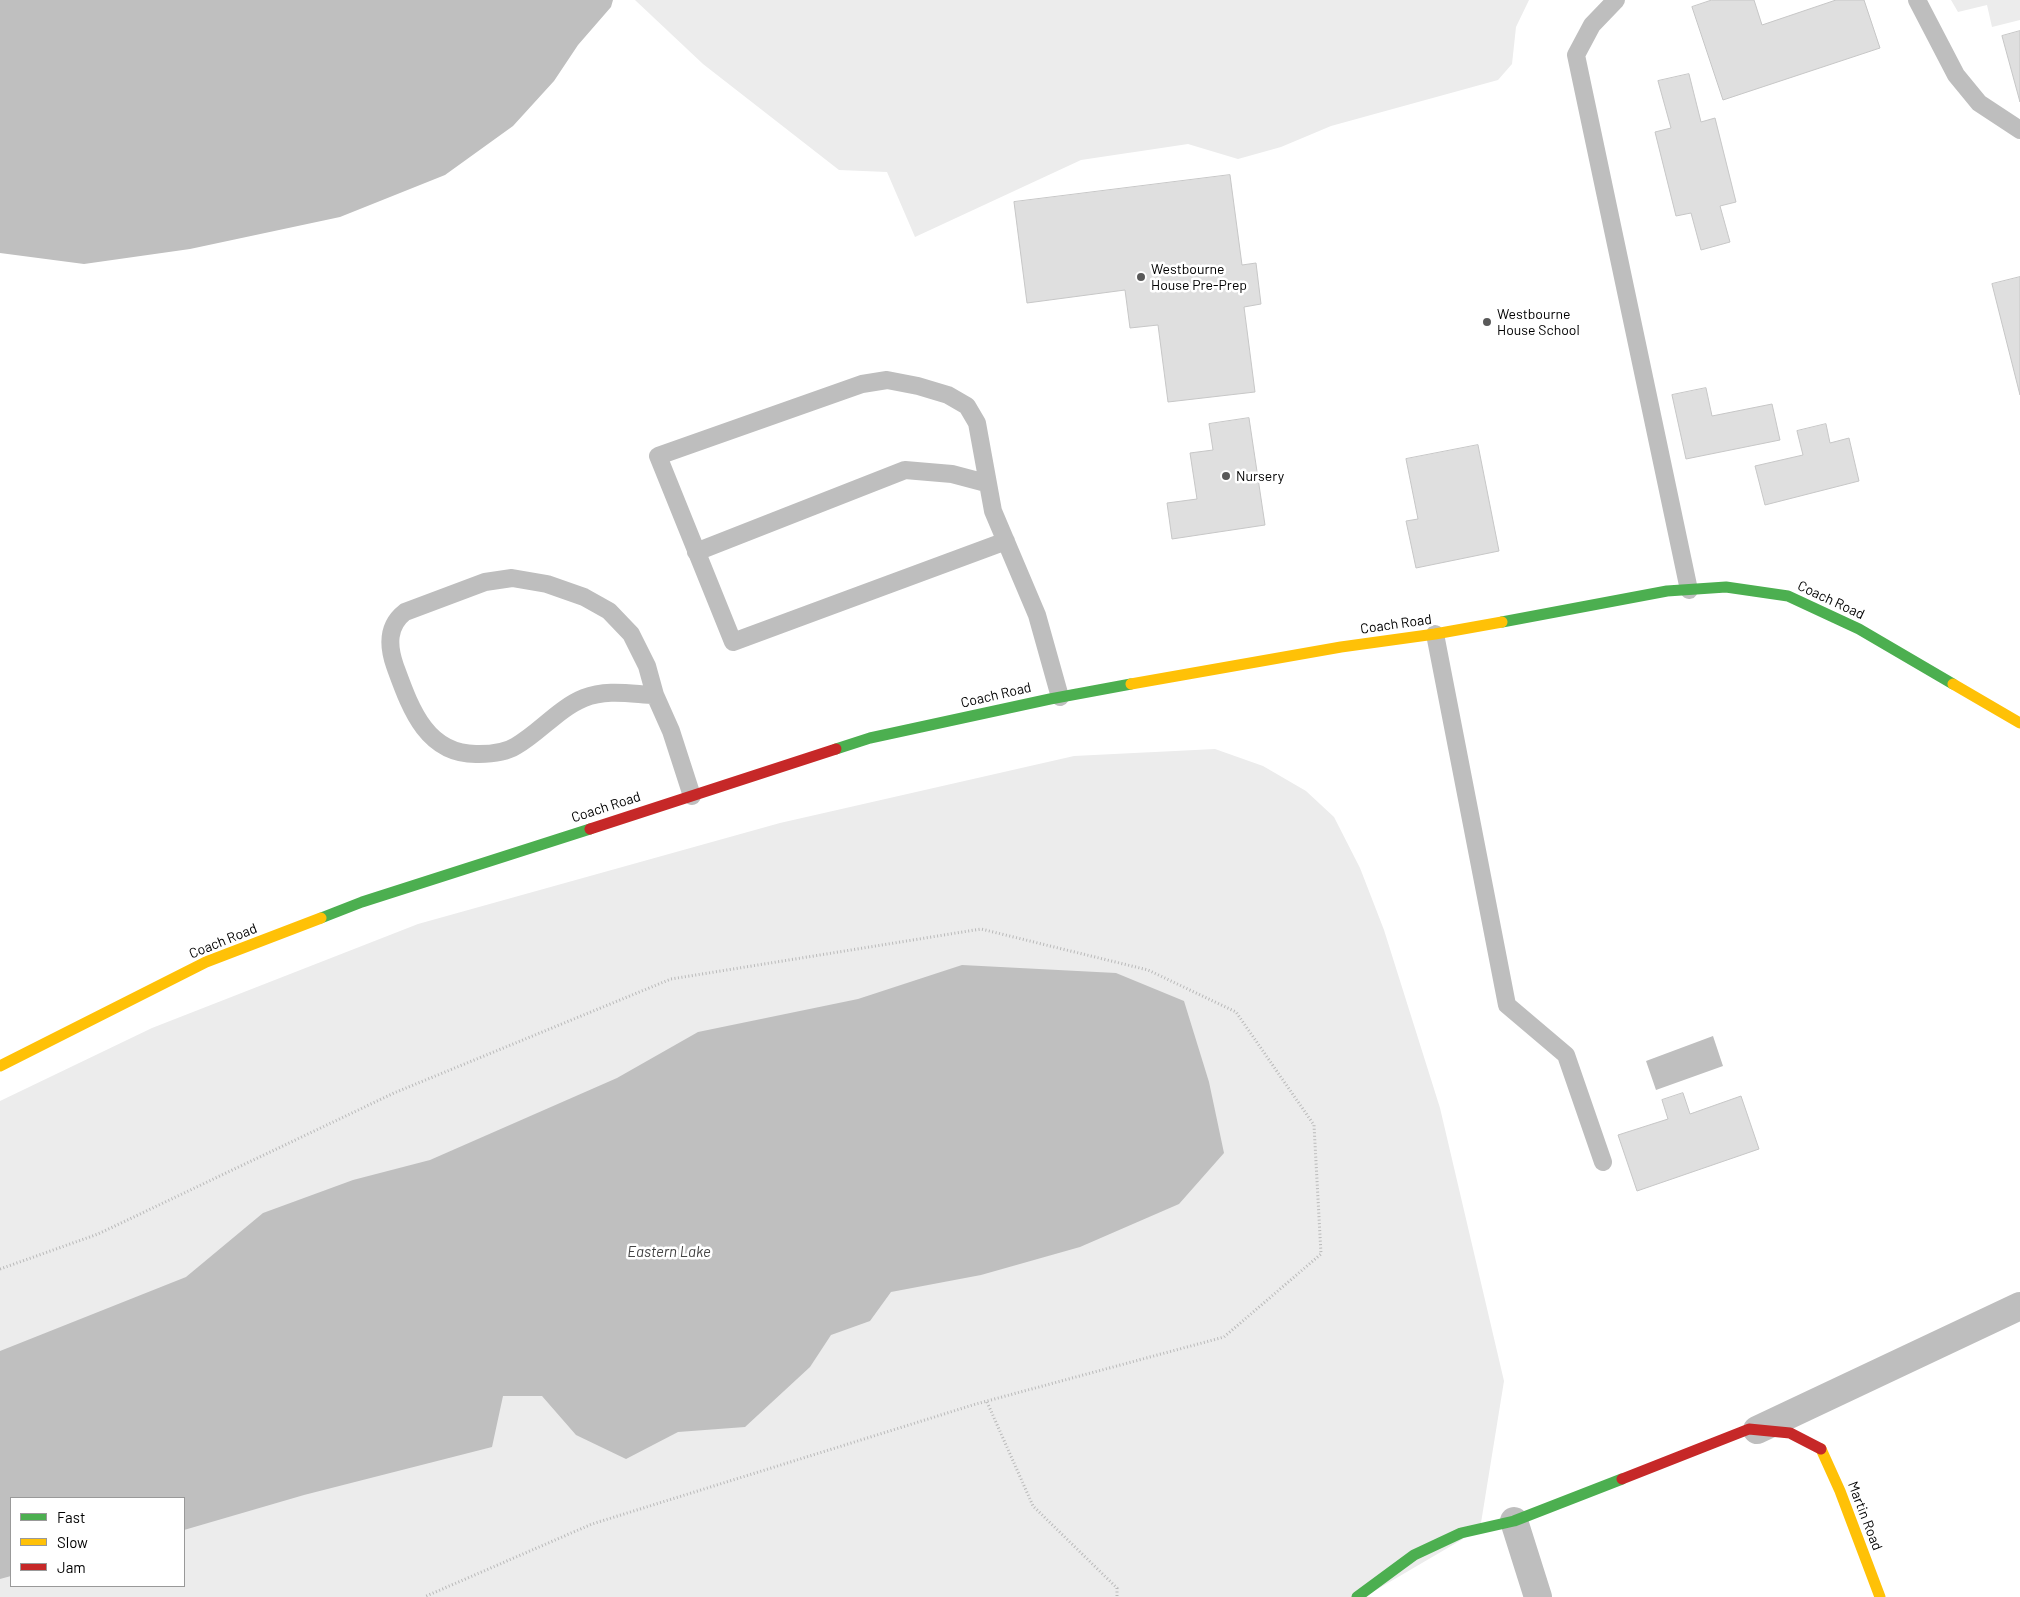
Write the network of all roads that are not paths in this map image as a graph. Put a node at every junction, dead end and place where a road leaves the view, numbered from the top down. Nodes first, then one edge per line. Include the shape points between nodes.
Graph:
1 (1616, 0) edge
2 (1917, 0) edge
3 (2020, 130) edge
4 (986, 483) junction
5 (1006, 541) junction
6 (696, 552) junction
7 (1689, 590) junction
8 (1435, 634) junction
9 (655, 695) junction
10 (1060, 697) junction
11 (2020, 722) edge
12 (692, 796) junction
13 (0, 1066) edge
14 (1603, 1162) dead end
15 (2020, 1306) edge
16 (1757, 1430) junction
17 (1514, 1521) junction
18 (1357, 1597) edge
19 (1538, 1597) edge
20 (1880, 1597) edge

1 - 7 lane via 1592,25 1576,55
2 - 3 lane via 1962,82 1979,104
4 - 5 lane via 993,511
4 - 6 lane via 952,474 905,470
4 - 6 lane via 977,423 967,406 948,395 918,386 887,380 862,384 658,456
5 - 6 lane via 733,642
5 - 10 lane via 1037,615
7 - 8 street, Coach Road via 1667,591
7 - 11 street, Coach Road via 1726,587 1788,596 1859,629
8 - 10 street, Coach Road via 1341,647
8 - 14 lane via 1507,1005 1566,1055
9 - 9 lane via 647,666 631,634 609,611 584,597 547,584 512,578 485,582 406,612 396,620 390,634 390,651 413,712 432,737 470,755 495,754 514,748 583,699 606,692
9 - 12 lane via 671,731
10 - 12 street, Coach Road via 870,738
12 - 13 street, Coach Road via 362,902 206,962
15 - 16 street
16 - 17 street via 1749,1429
16 - 20 street, Martin Road via 1790,1433 1820,1446
17 - 18 street via 1460,1533 1414,1555
17 - 19 street

